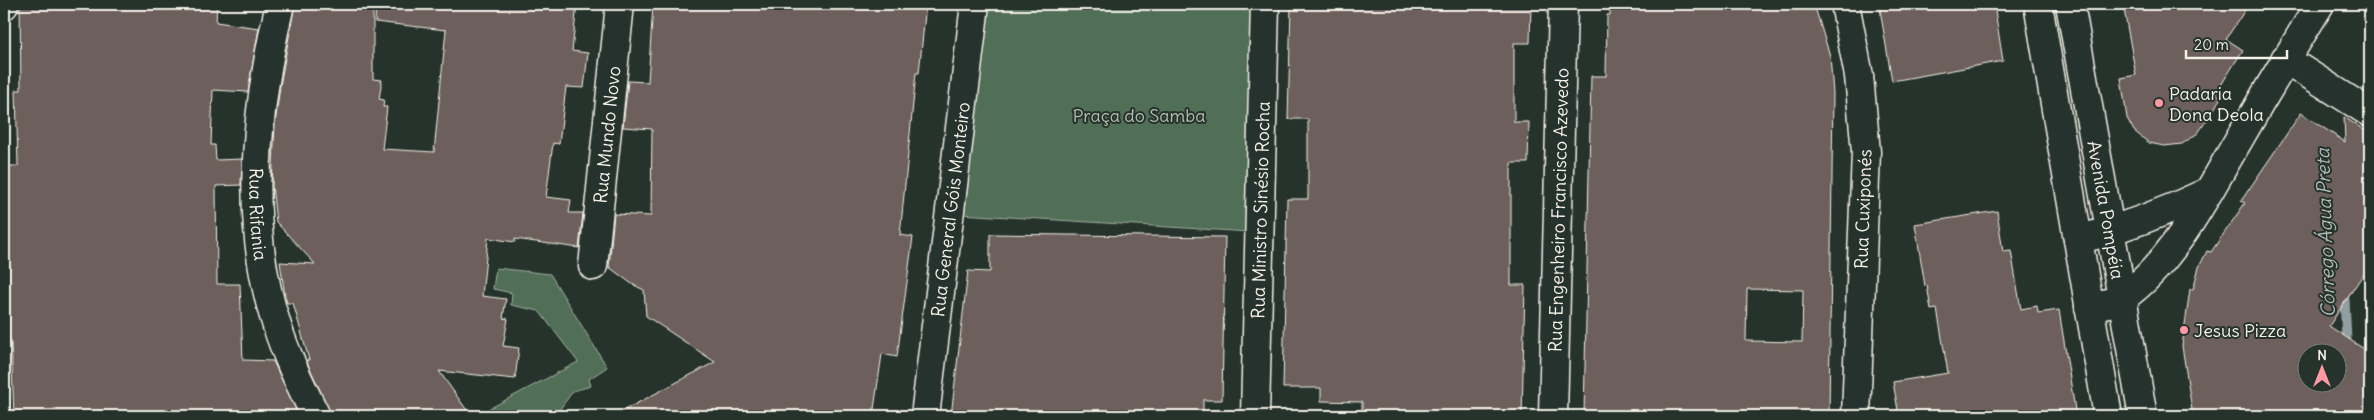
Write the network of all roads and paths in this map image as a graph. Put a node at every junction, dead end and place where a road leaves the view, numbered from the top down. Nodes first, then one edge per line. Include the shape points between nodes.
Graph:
1 (280, 4) edge
2 (620, 4) edge
3 (975, 4) edge
4 (1265, 4) edge
5 (1563, 4) edge
6 (1846, 4) edge
7 (2038, 4) edge
8 (2070, 4) edge
9 (2320, 4) edge
10 (2285, 59) junction
11 (2370, 113) edge
12 (2208, 192) junction
13 (2111, 231) junction
14 (2078, 240) junction
15 (592, 266) dead end
16 (2123, 298) junction
17 (2089, 307) junction
18 (316, 416) edge
19 (926, 416) edge
20 (1255, 416) edge
21 (1553, 416) edge
22 (1856, 416) edge
23 (2108, 416) edge
24 (2143, 416) edge

1 - 18 street, Rua Rifania via 264,88 258,155 257,225 276,325
2 - 15 street, Rua Mundo Novo
3 - 19 street, Rua General Góis Monteiro
4 - 20 street, Rua Ministro Sinésio Rocha
5 - 21 street, Rua Engenheiro Francisco Azevedo
6 - 22 street, Rua Cuxiponés via 1859,76 1866,152
7 - 14 street, Avenida Pompéia
8 - 13 street, Avenida Pompéia
9 - 10 street
10 - 11 street
10 - 12 street
12 - 13 street
12 - 16 street via 2164,260
13 - 14 street
13 - 16 street, Avenida Pompéia
14 - 17 street, Avenida Pompéia
16 - 17 street
16 - 24 street, Avenida Pompéia
17 - 23 street, Avenida Pompéia

